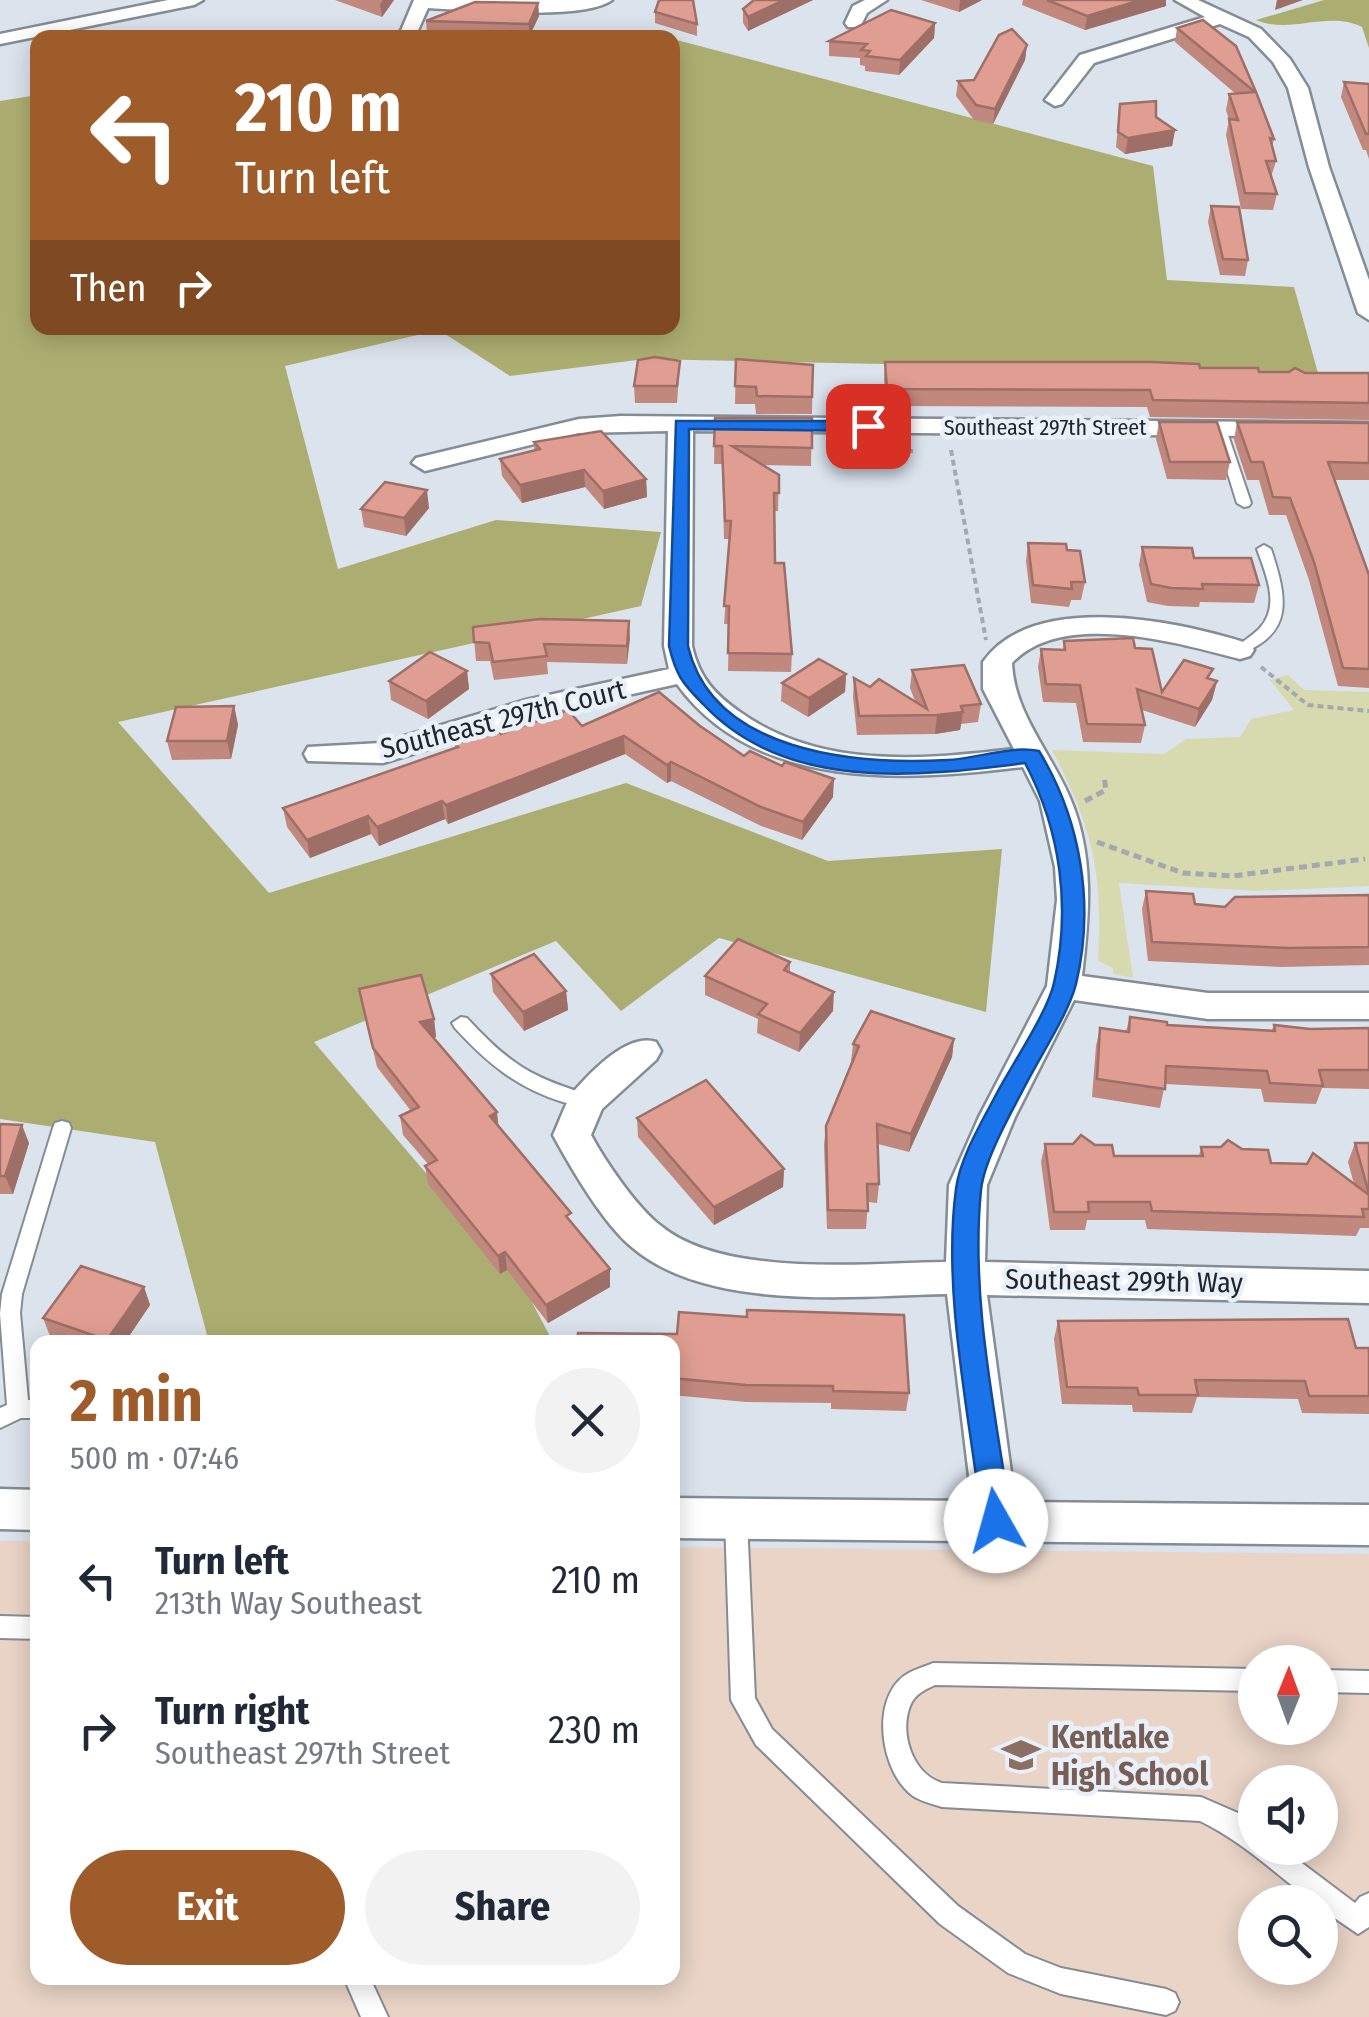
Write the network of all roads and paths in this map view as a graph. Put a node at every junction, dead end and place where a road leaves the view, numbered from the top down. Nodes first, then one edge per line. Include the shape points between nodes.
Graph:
1 (194, 0) edge
2 (603, 0) edge
3 (878, 0) edge
4 (1188, 0) edge
5 (422, 2) edge
6 (1226, 17) junction
7 (854, 23) edge
8 (45, 30) edge
9 (411, 30) edge
10 (30, 33) edge
11 (0, 39) edge
12 (1055, 100) dead end
13 (1369, 313) edge
14 (681, 424) junction
15 (832, 426) junction
16 (1220, 429) junction
17 (1369, 430) edge
18 (951, 449) dead end
19 (931, 450) dead end
20 (425, 464) dead end
21 (1244, 503) dead end
22 (1264, 549) dead end
23 (1002, 650) junction
24 (1240, 650) junction
25 (685, 674) junction
26 (1369, 711) edge
27 (319, 754) dead end
28 (1032, 756) junction
29 (1065, 836) junction
30 (1365, 858) dead end
31 (1064, 986) junction
32 (1369, 1006) edge
33 (460, 1022) dead end
34 (643, 1051) dead end
35 (587, 1101) junction
36 (62, 1128) dead end
37 (966, 1278) junction
38 (1369, 1287) edge
39 (19, 1412) edge
40 (0, 1509) edge
41 (30, 1510) edge
42 (680, 1518) edge
43 (736, 1519) junction
44 (996, 1521) junction
45 (1369, 1525) edge
46 (0, 1628) edge
47 (30, 1628) edge
48 (1238, 1680) edge
49 (1338, 1681) edge
50 (1369, 1682) edge
51 (1238, 1829) edge
52 (1285, 1865) edge
53 (1369, 1906) edge
54 (361, 1985) edge
55 (1166, 2002) dead end
56 (375, 2017) edge

1 - 8 street
2 - 5 street via 560,7
3 - 7 street via 859,10
4 - 6 street
5 - 9 street
6 - 12 street via 1086,59
6 - 13 street via 1256,33 1298,88
10 - 11 street
14 - 15 street, Southeast 297th Street
14 - 20 street, Southeast 297th Street via 579,426
14 - 25 street via 678,646
15 - 16 street, Southeast 297th Street
15 - 19 path via 833,450
16 - 17 street, Southeast 297th Street
16 - 21 lane
18 - 23 path via 986,642
22 - 24 lane via 1280,602 1267,634
23 - 24 street via 1029,635 1066,628 1192,634
23 - 28 street via 994,672 998,689
24 - 26 path via 1308,705
25 - 27 street, Southeast 297th Court via 537,706 383,753
25 - 28 street via 726,717 774,747 819,761 949,767
28 - 29 street via 1056,801
29 - 30 path via 1183,873 1232,876
29 - 31 street via 1074,900
31 - 32 street via 1208,1006
31 - 37 street via 968,1185
33 - 35 lane via 513,1076
34 - 35 street
35 - 37 street, Southeast 299th Way via 572,1135 586,1163 646,1237 699,1267 797,1280
36 - 39 lane via 12,1294
37 - 38 street, Southeast 299th Way
37 - 44 street
40 - 41 street
42 - 43 street
43 - 44 street
43 - 55 lane via 743,1700 764,1737 949,1916 1017,1964 1061,1981
44 - 45 street
46 - 47 lane
48 - 51 lane via 933,1674 909,1686 896,1710 896,1740 920,1786 942,1795 1201,1809
49 - 50 lane
52 - 53 lane via 1358,1920
54 - 56 lane

